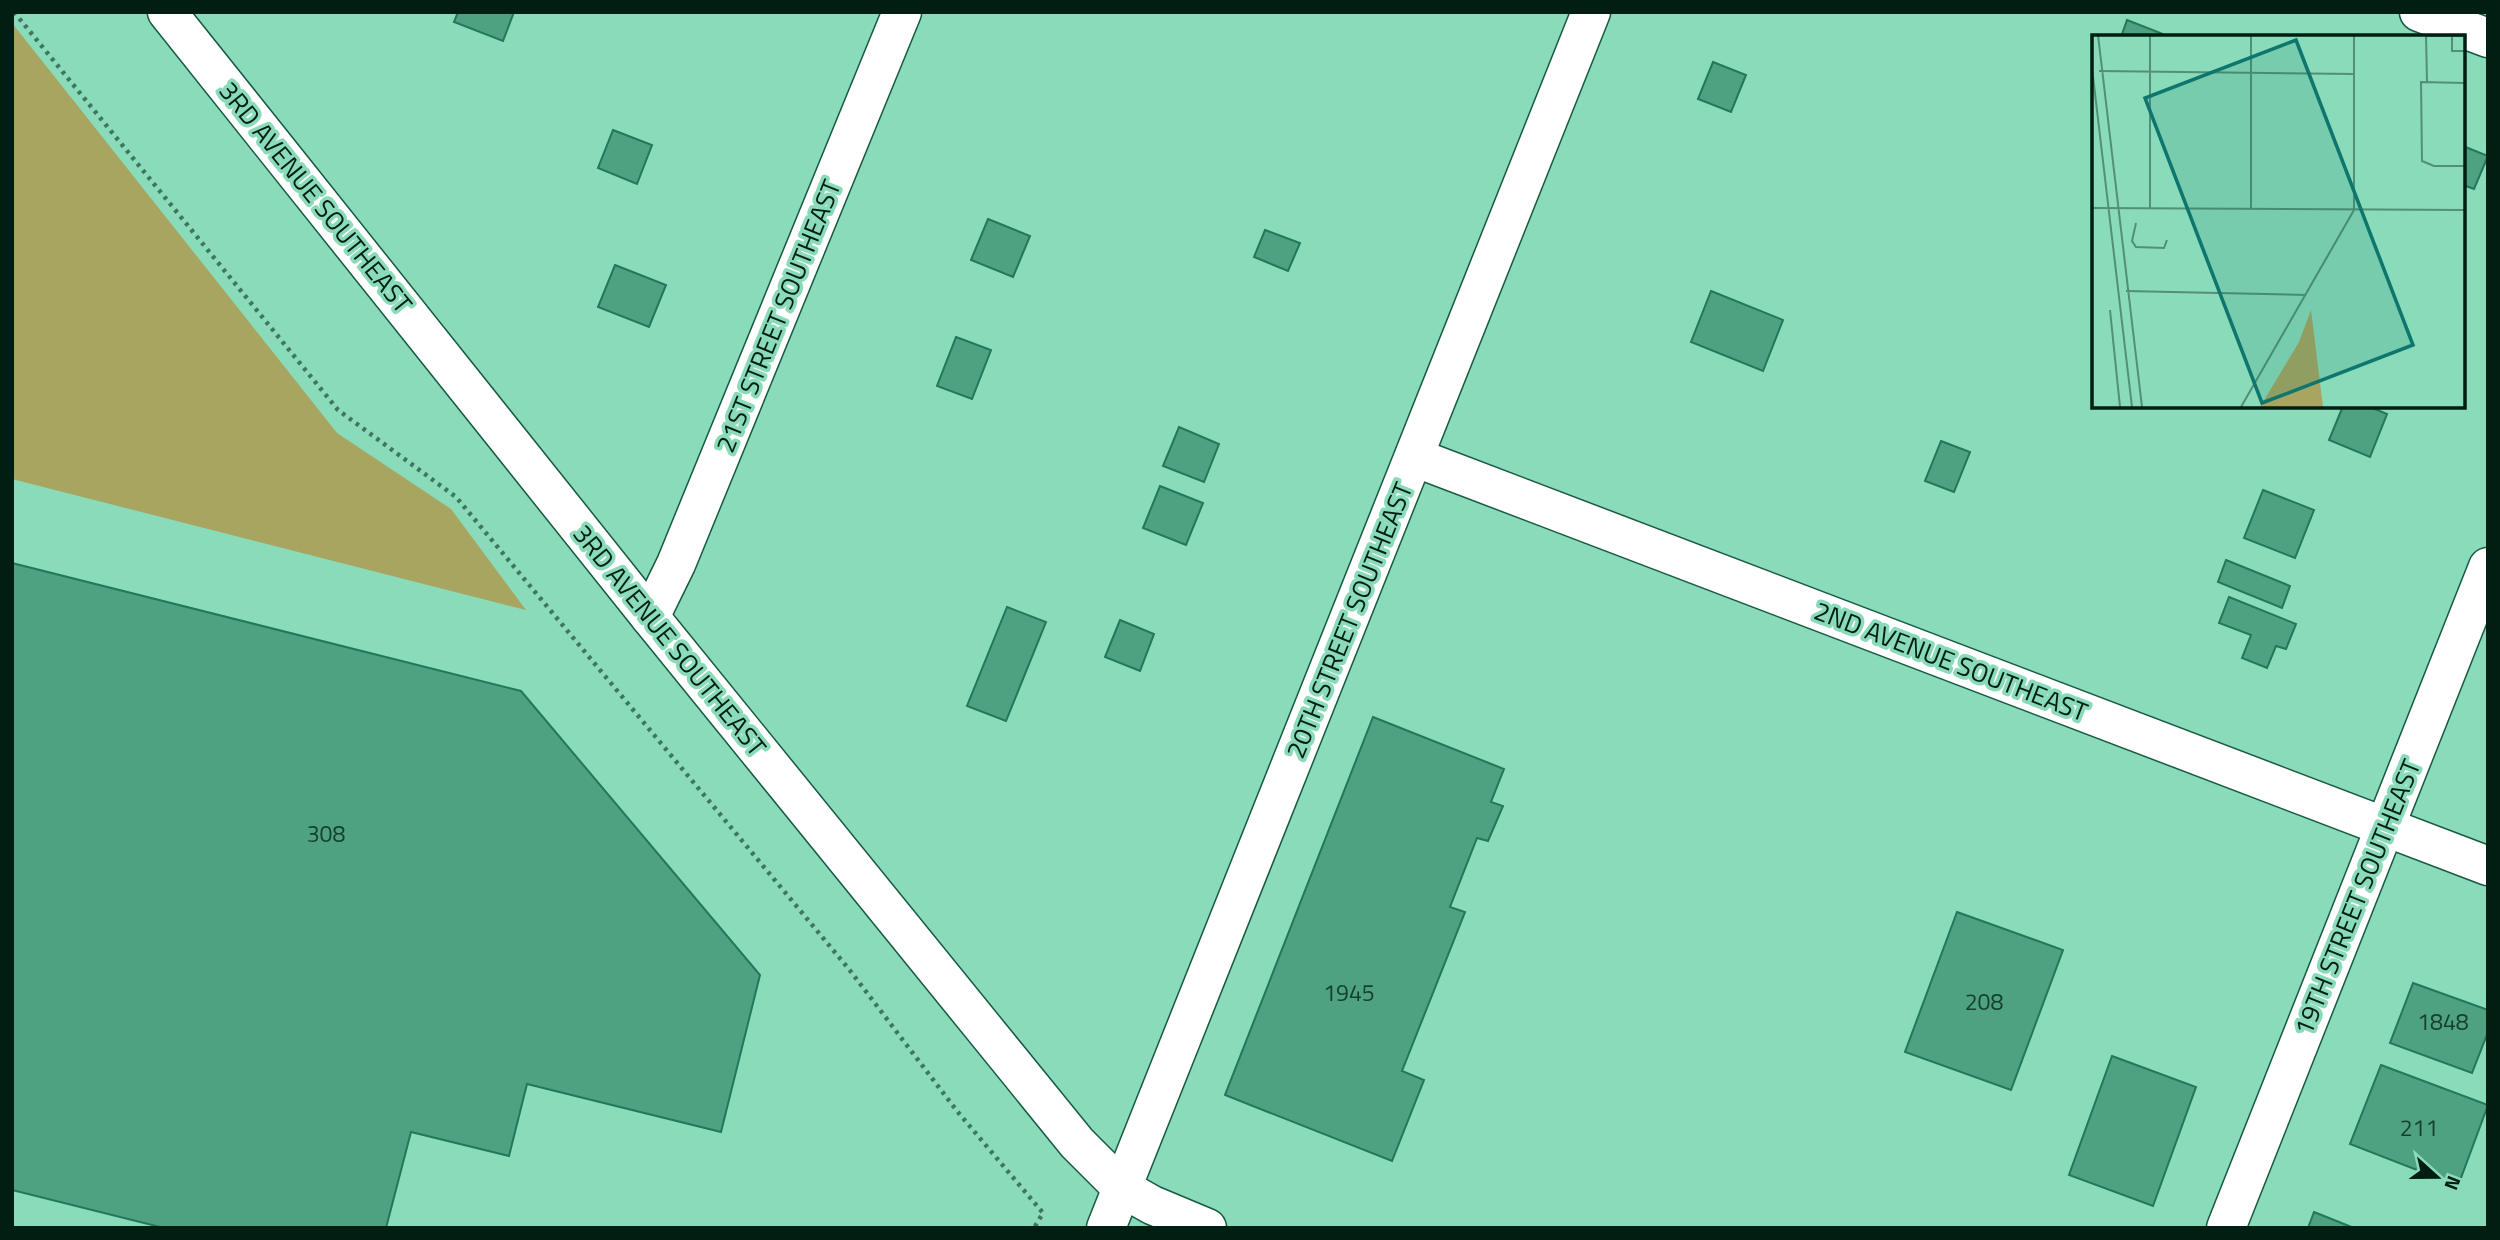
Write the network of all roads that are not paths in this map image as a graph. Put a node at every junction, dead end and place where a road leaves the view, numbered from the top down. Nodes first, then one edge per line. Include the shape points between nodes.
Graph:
1 (167, 12) edge
2 (902, 12) edge
3 (1591, 12) edge
4 (2419, 12) edge
5 (2488, 38) edge
6 (1414, 457) junction
7 (2488, 567) edge
8 (650, 617) junction
9 (2384, 827) junction
10 (2488, 866) edge
11 (1122, 1188) junction
12 (1107, 1228) edge
13 (1207, 1228) edge
14 (2226, 1228) edge

1 - 8 street, 3RD AVENUE SOUTHEAST
2 - 8 street, 21ST STREET SOUTHEAST via 676,564
3 - 6 street, 20TH STREET SOUTHEAST
4 - 5 street
6 - 9 street, 2ND AVENUE SOUTHEAST
6 - 11 street, 20TH STREET SOUTHEAST
7 - 9 street, 19TH STREET SOUTHEAST
8 - 11 street, 3RD AVENUE SOUTHEAST via 1077,1143
9 - 10 street, 2ND AVENUE SOUTHEAST
9 - 14 street, 19TH STREET SOUTHEAST
11 - 12 street, 20TH STREET SOUTHEAST
11 - 13 street, 3RD AVENUE SOUTHEAST

